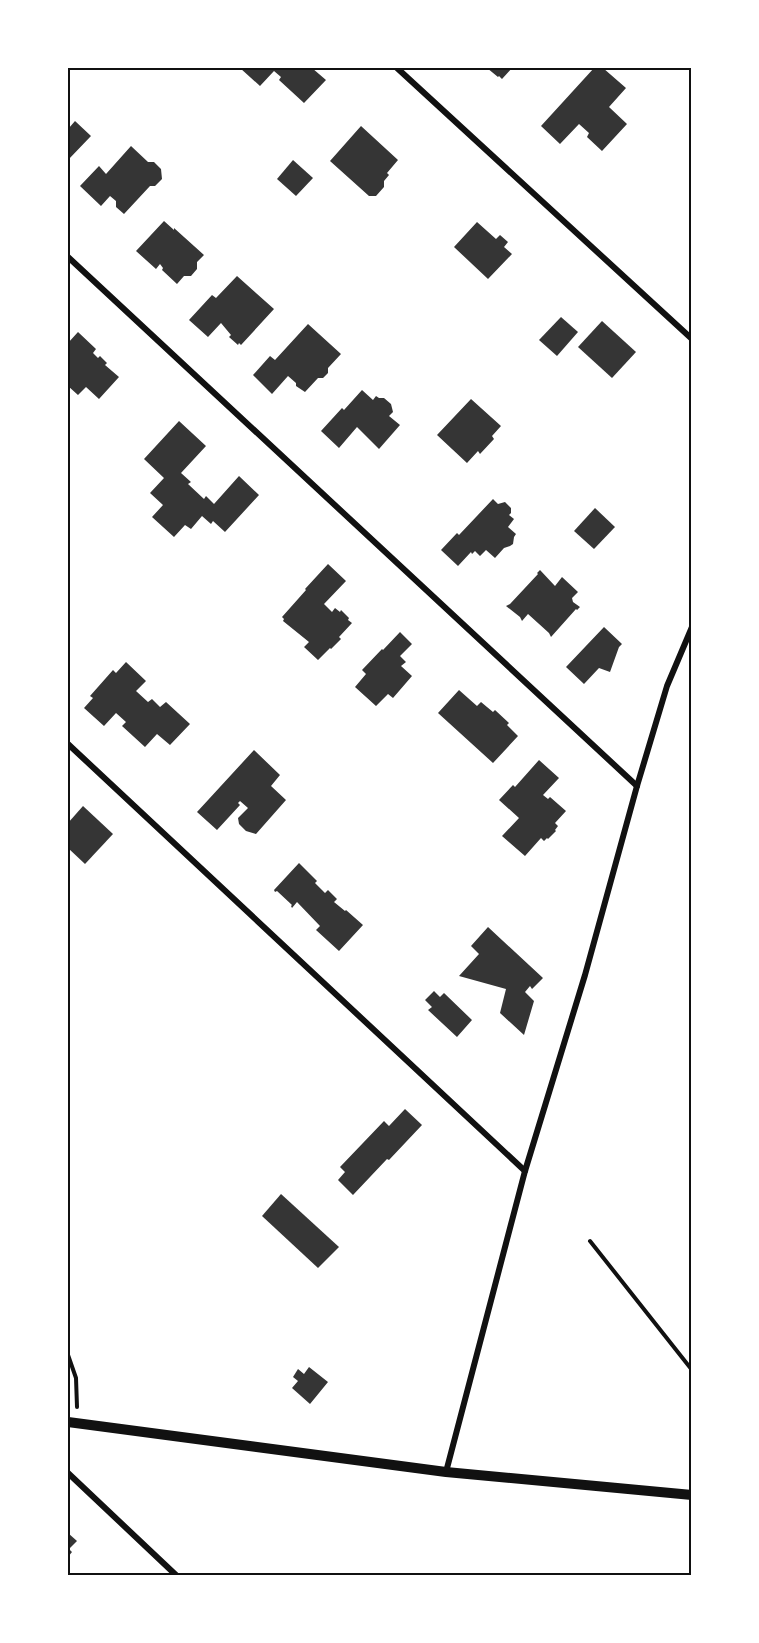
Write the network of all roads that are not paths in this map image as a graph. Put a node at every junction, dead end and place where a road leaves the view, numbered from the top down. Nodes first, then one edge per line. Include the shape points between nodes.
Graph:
1 (397, 68) edge
2 (68, 256) edge
3 (692, 339) edge
4 (692, 627) edge
5 (68, 744) edge
6 (637, 786) junction
7 (525, 1171) junction
8 (73, 1423) edge
9 (446, 1472) junction
10 (68, 1473) edge
11 (692, 1495) edge
12 (177, 1575) edge

1 - 3 street
2 - 6 street
4 - 6 street via 667,686
5 - 7 street
6 - 7 street
7 - 9 street
8 - 9 street
9 - 11 street
10 - 12 street

